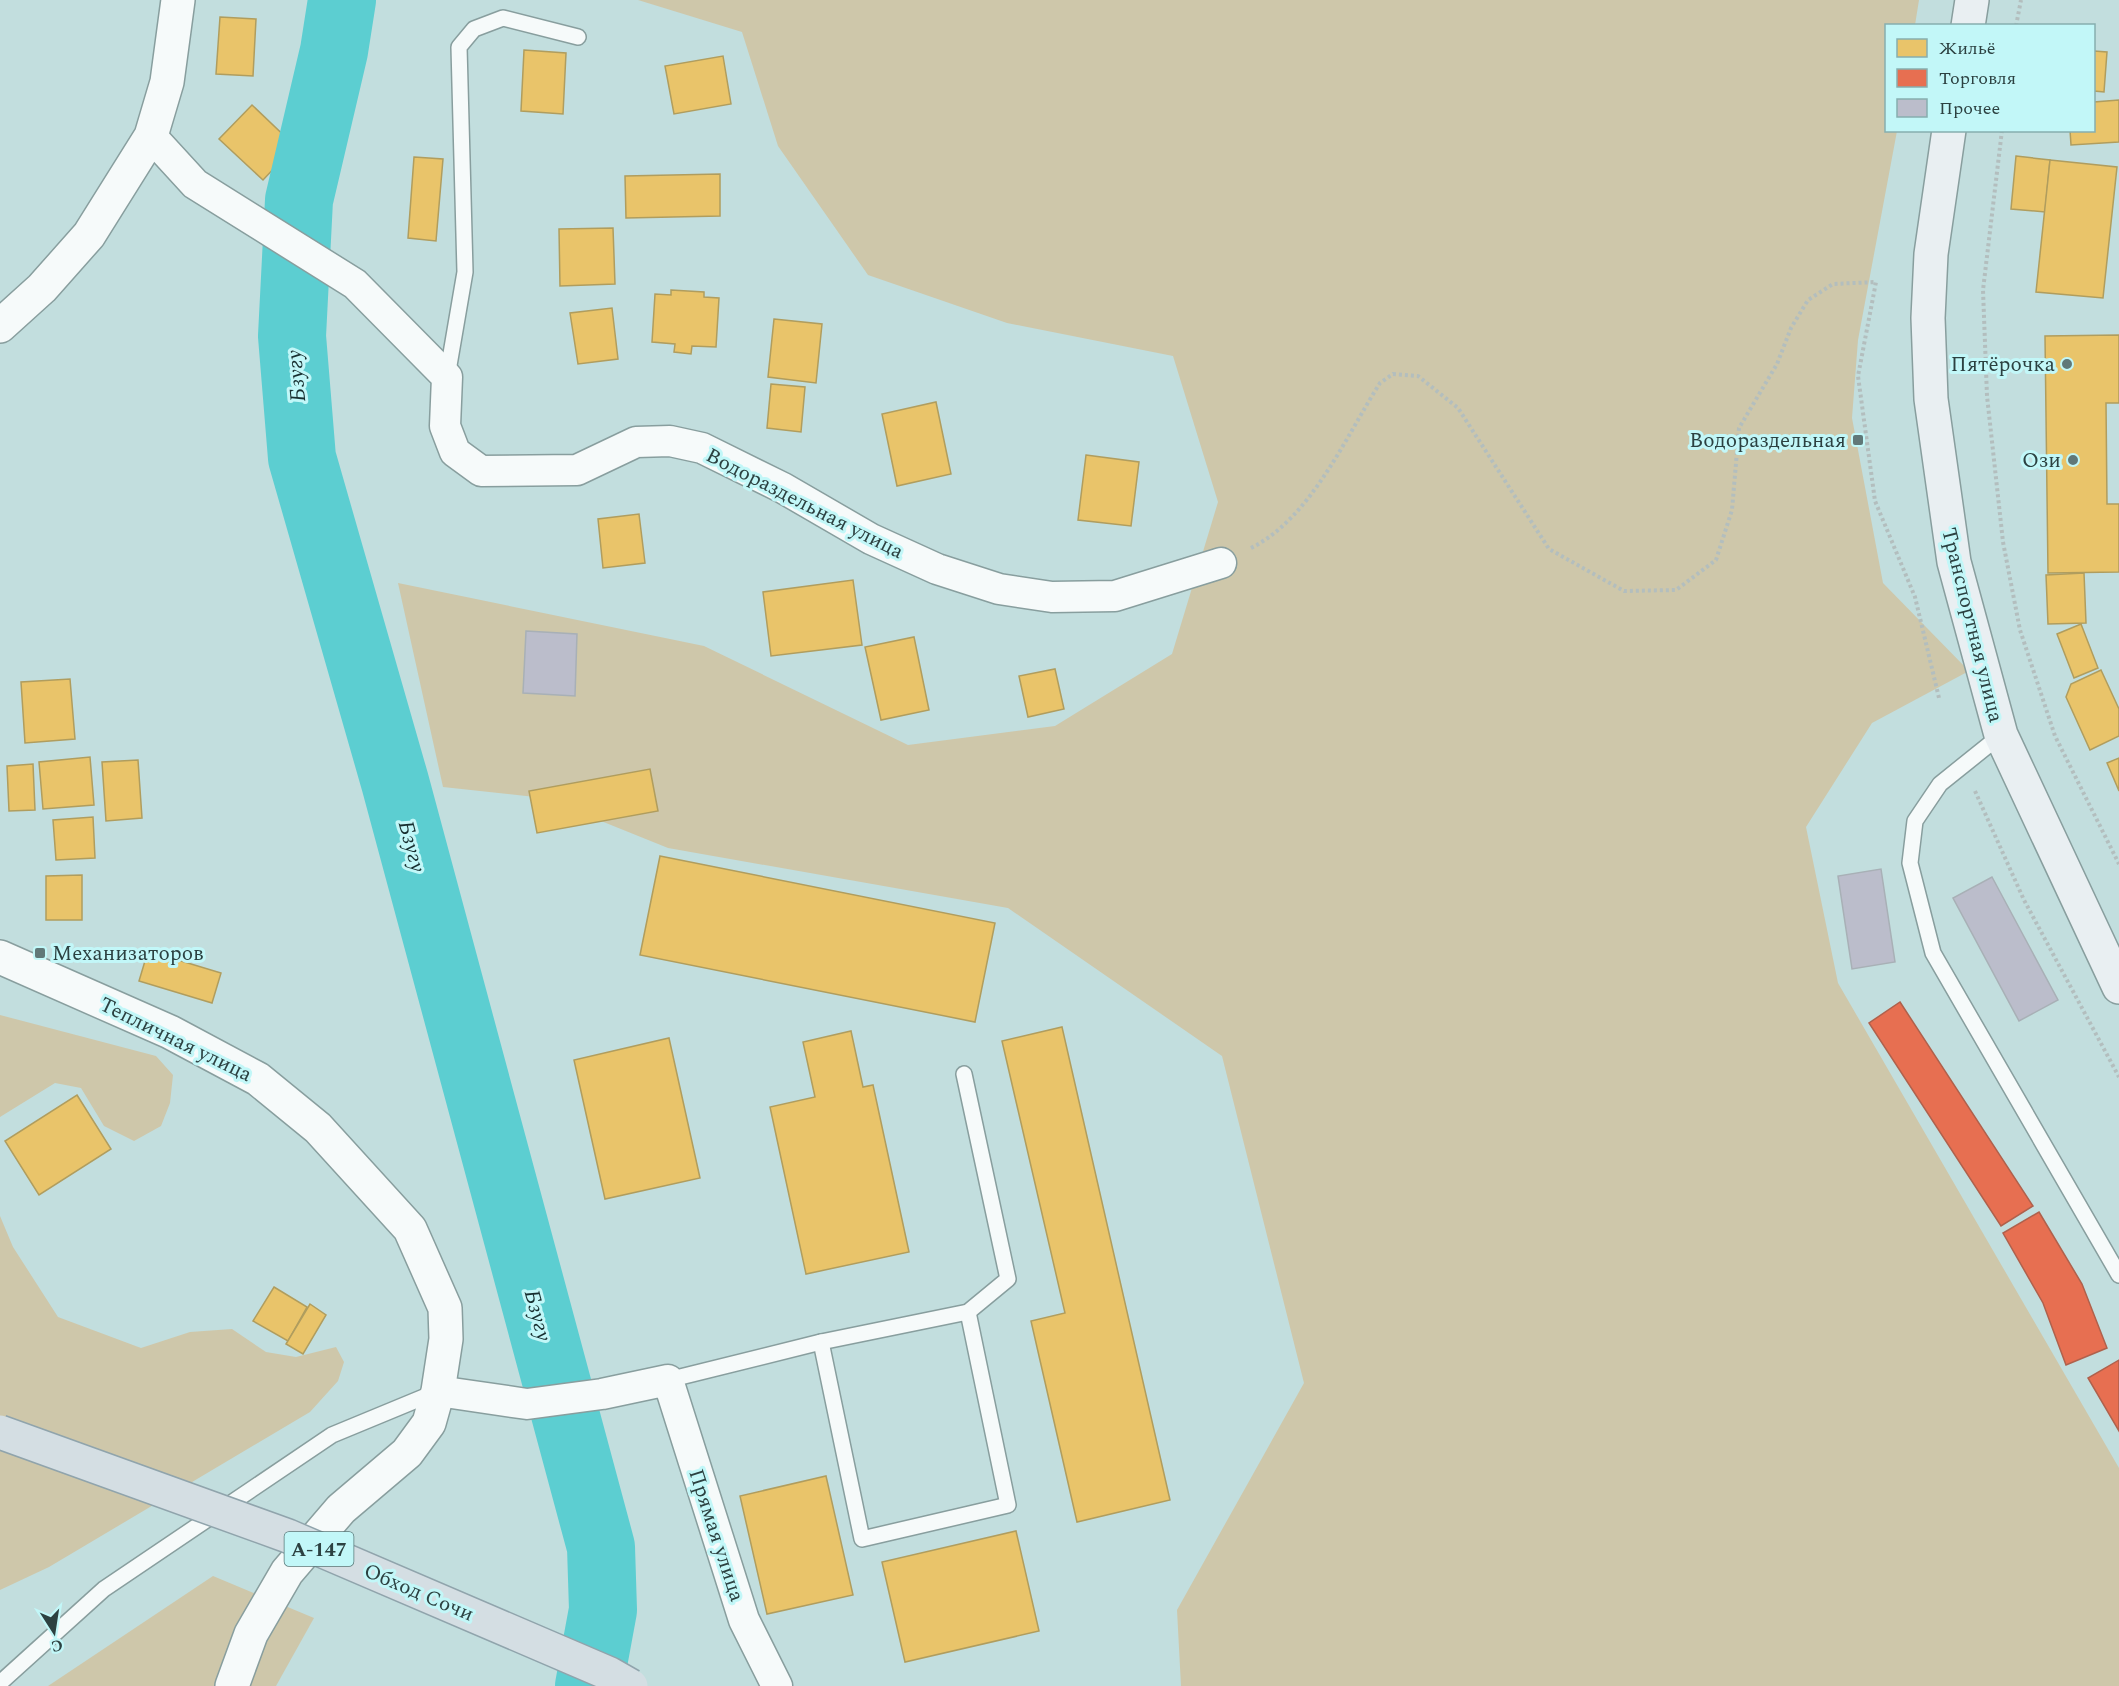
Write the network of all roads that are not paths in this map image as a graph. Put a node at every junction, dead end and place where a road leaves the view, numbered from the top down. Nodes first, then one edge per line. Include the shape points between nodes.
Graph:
1 (178, 0) edge
2 (1972, 0) edge
3 (1968, 24) edge
4 (578, 37) dead end
5 (1950, 132) edge
6 (151, 136) junction
7 (0, 326) edge
8 (447, 377) junction
9 (1221, 563) road end
10 (2001, 735) junction
11 (0, 957) edge
12 (2119, 987) edge
13 (963, 1074) dead end
14 (2119, 1275) edge
15 (968, 1312) junction
16 (821, 1342) junction
17 (668, 1380) junction
18 (438, 1391) junction
19 (0, 1432) edge
20 (0, 1683) edge
21 (232, 1686) edge
22 (631, 1686) edge
23 (777, 1686) edge

1 - 6 street via 166,82
2 - 3 main road
4 - 8 lane via 503,18 474,29 459,47 465,272
5 - 10 main road, Транспортная улица via 1931,254 1931,399 1954,562
6 - 7 street via 89,235 42,288
6 - 8 street via 195,184 355,284
8 - 9 street, Водораздельная улица via 445,426 455,452 481,471 577,470 636,442 670,441 702,448 783,488 871,539 937,569 999,589 1052,597 1115,597
10 - 12 main road, Транспортная улица
10 - 14 lane via 1940,784 1916,822 1911,863 1933,952
11 - 18 street, Тепличная улица via 170,1032 248,1074 318,1128 410,1229 435,1282 446,1308
13 - 15 lane via 1008,1279
15 - 16 lane
15 - 16 lane via 1008,1505 862,1539
16 - 17 lane
17 - 18 street via 527,1404
17 - 23 street, Прямая улица via 744,1620
18 - 20 lane via 332,1435 104,1589
18 - 21 street, Тепличная улица via 429,1423 407,1453 341,1509 287,1572 251,1634
19 - 22 highway, Обход Сочи / А-147, bridge via 288,1536

